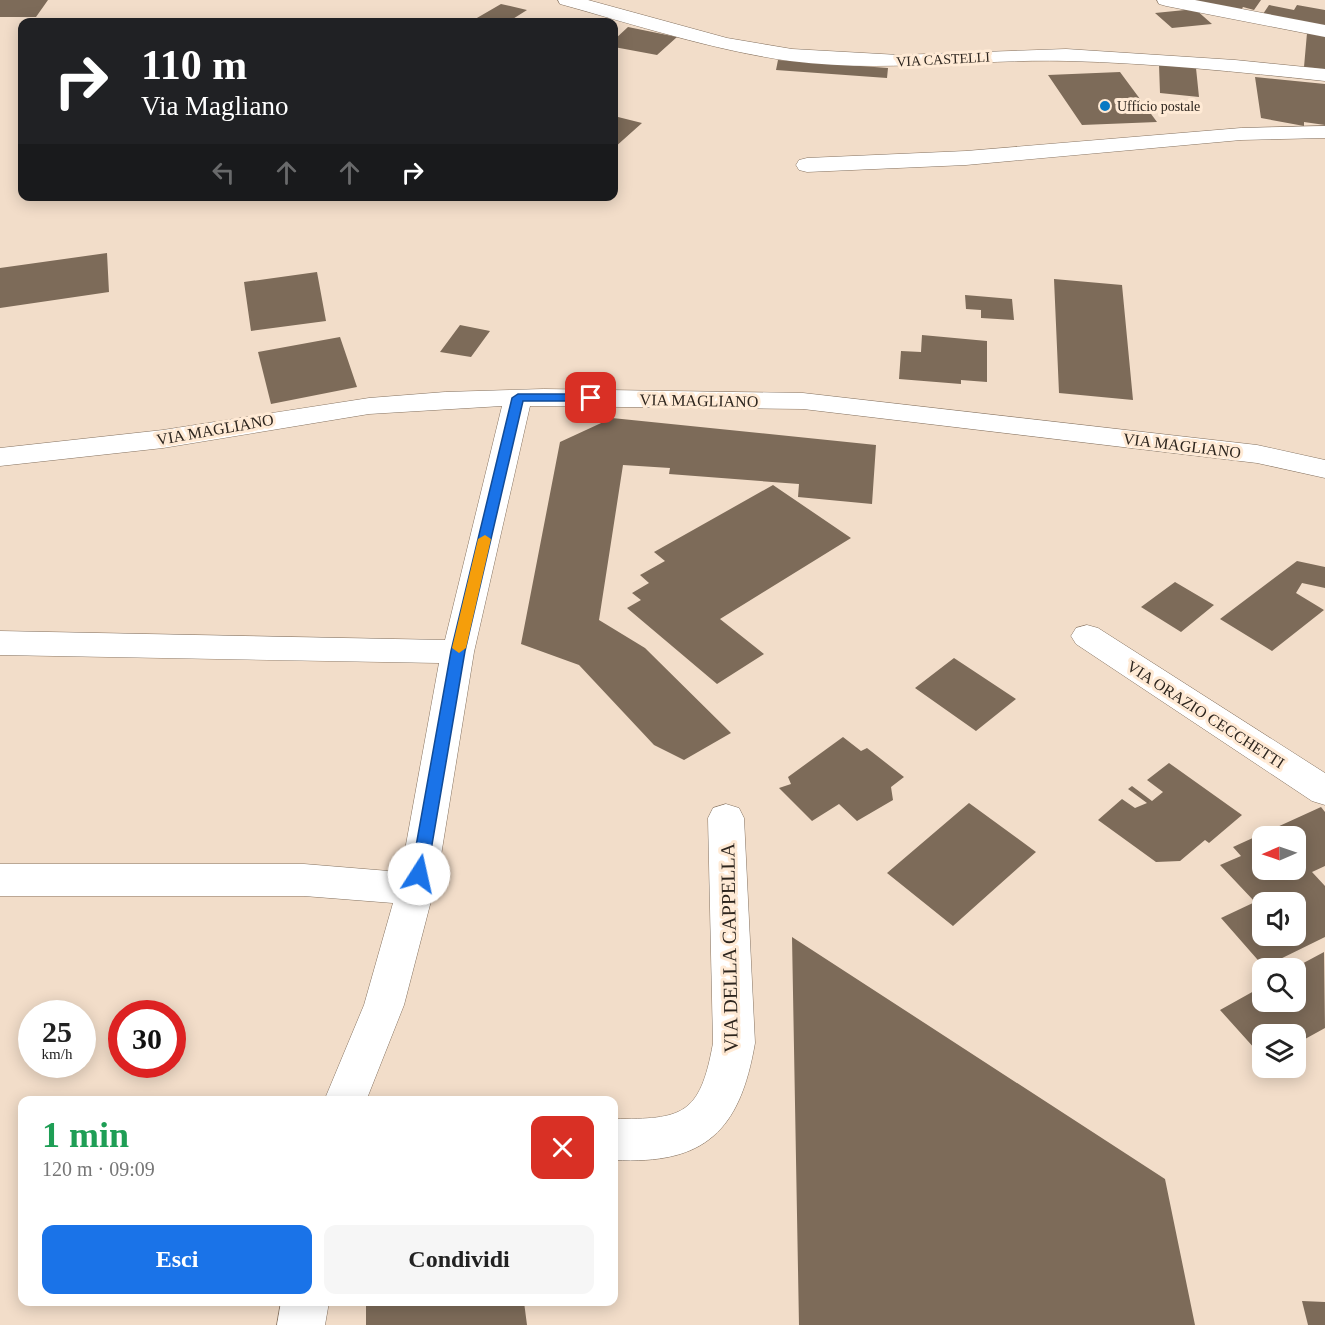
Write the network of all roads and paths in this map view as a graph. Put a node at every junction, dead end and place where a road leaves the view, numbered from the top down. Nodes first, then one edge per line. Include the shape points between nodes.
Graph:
1 (567, 0) edge
2 (1166, 0) edge
3 (1325, 31) edge
4 (1325, 75) edge
5 (1325, 132) edge
6 (807, 165) dead end
7 (518, 398) junction
8 (0, 457) edge
9 (1325, 469) edge
10 (1087, 636) dead end
11 (0, 643) edge
12 (458, 651) junction
13 (1325, 791) edge
14 (726, 818) dead end
15 (0, 880) edge
16 (415, 889) junction
17 (347, 1096) edge
18 (618, 1139) edge
19 (304, 1306) edge
20 (301, 1325) edge

1 - 4 street, VIA CASTELLI via 725,44 815,57 920,61 1077,55
2 - 3 street
5 - 6 street via 1200,135 988,157
7 - 8 street, VIA MAGLIANO via 369,406 163,439
7 - 9 street, VIA MAGLIANO via 802,401 1257,454
7 - 12 street
10 - 13 street, VIA ORAZIO CECCHETTI
11 - 12 street
12 - 16 street
14 - 18 street, VIA DELLA CAPPELLA via 734,1043 731,1066 720,1098 705,1120 678,1136 647,1141
15 - 16 street via 304,880
16 - 17 street via 384,1005
19 - 20 street

